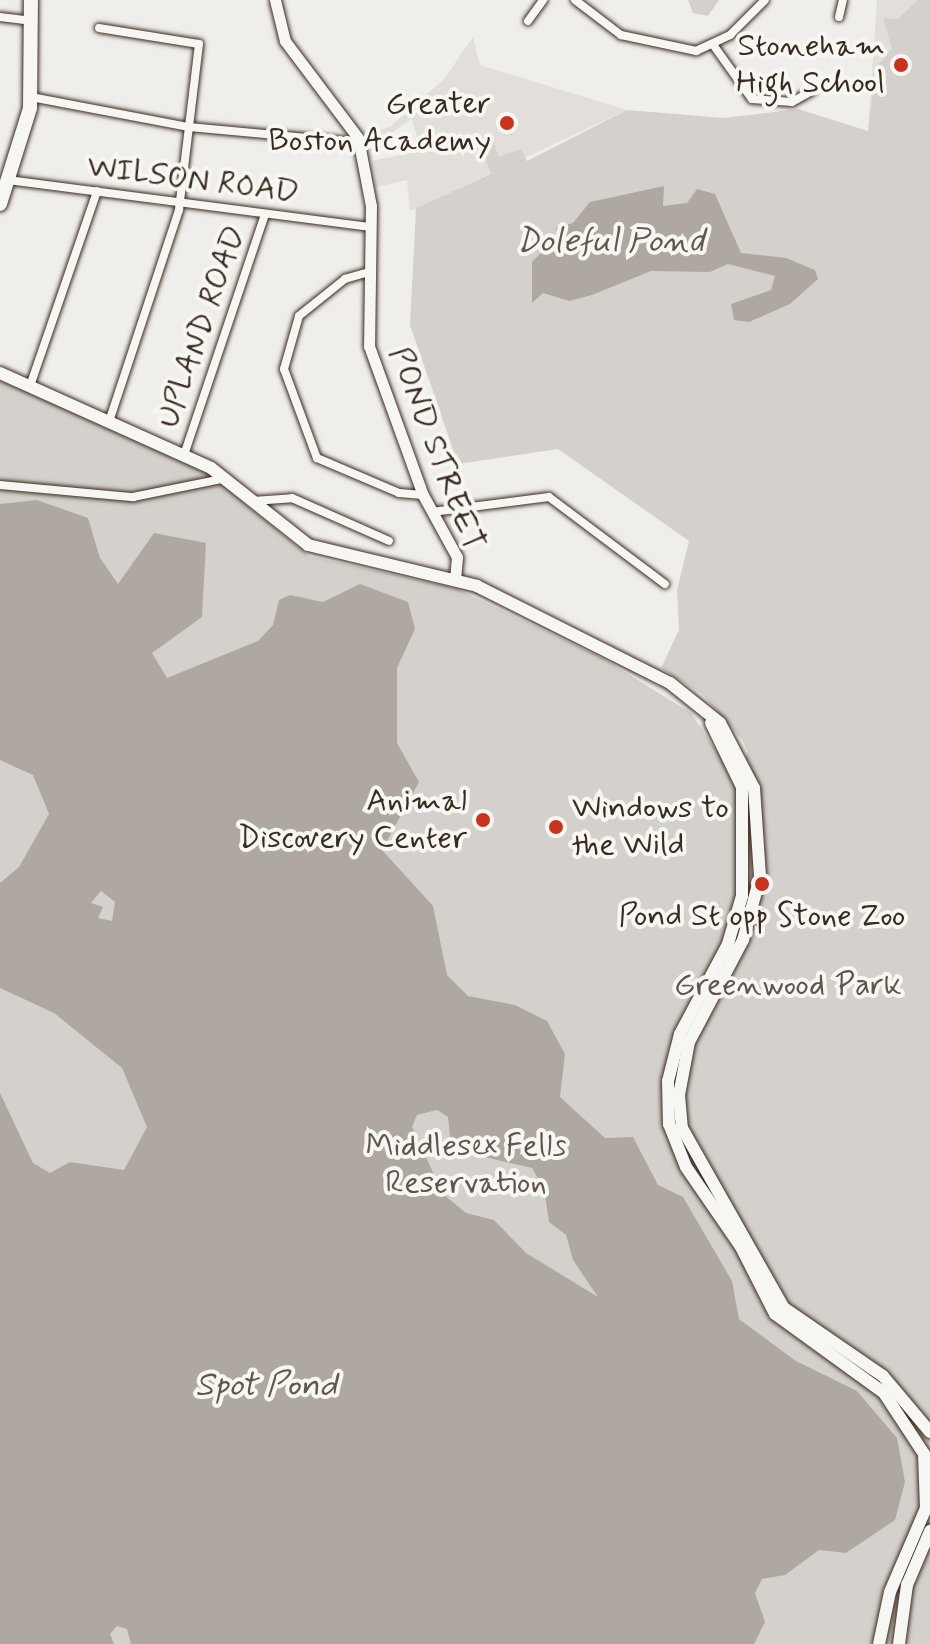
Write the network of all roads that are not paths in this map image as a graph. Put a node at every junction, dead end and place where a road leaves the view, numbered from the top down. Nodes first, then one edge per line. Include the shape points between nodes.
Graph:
1 (31, 0) edge
2 (275, 0) edge
3 (543, 0) edge
4 (575, 0) edge
5 (765, 0) edge
6 (843, 0) edge
7 (0, 17) edge
8 (839, 17) dead end
9 (31, 21) junction
10 (528, 21) dead end
11 (99, 28) dead end
12 (714, 46) junction
13 (812, 91) dead end
14 (31, 97) junction
15 (189, 127) junction
16 (360, 143) junction
17 (8, 180) junction
18 (97, 191) junction
19 (180, 203) junction
20 (0, 204) edge
21 (265, 214) junction
22 (371, 227) junction
23 (369, 272) junction
24 (0, 373) edge
25 (30, 386) junction
26 (109, 422) junction
27 (184, 455) junction
28 (226, 478) junction
29 (0, 485) edge
30 (423, 495) junction
31 (253, 501) junction
32 (432, 512) junction
33 (389, 541) dead end
34 (455, 578) junction
35 (665, 584) dead end
36 (694, 701) junction
37 (930, 1432) edge
38 (927, 1451) edge
39 (929, 1474) edge
40 (930, 1531) edge
41 (879, 1644) edge
42 (899, 1644) edge

1 - 9 main road
2 - 16 street, POND STREET via 285,41
3 - 10 street
4 - 12 street via 631,39 688,50
5 - 12 street
6 - 8 street
7 - 9 street
9 - 14 main road
11 - 15 street via 198,42
12 - 13 street via 755,101 792,102
14 - 15 street
14 - 17 main road
15 - 16 street
15 - 19 street
16 - 22 street, POND STREET
17 - 18 street, WILSON ROAD
17 - 20 main road
18 - 19 street, WILSON ROAD
18 - 25 street
19 - 21 street, WILSON ROAD
19 - 26 street
21 - 22 street, WILSON ROAD
21 - 27 street, UPLAND ROAD
22 - 23 street, POND STREET
23 - 30 street, POND STREET via 371,356
23 - 30 street via 345,279 299,316 284,369 316,457 399,493
24 - 25 main road
25 - 26 main road
26 - 27 main road
27 - 28 main road
28 - 29 street via 133,497
28 - 31 main road
30 - 32 street, POND STREET
31 - 33 street via 292,498
31 - 34 main road via 317,549
32 - 34 street, POND STREET via 456,555
32 - 35 street via 549,497
34 - 36 main road, POND STREET via 566,627
36 - 37 main road, POND STREET via 720,723 750,776 761,870 743,940 689,1042 679,1089 682,1128 780,1303 807,1329 883,1376
36 - 38 main road, POND STREET via 739,774 742,887 728,944 677,1045 667,1091 672,1136 775,1314 884,1393
38 - 39 main road, POND STREET
39 - 41 main road via 925,1514 890,1592
40 - 42 main road via 907,1585

